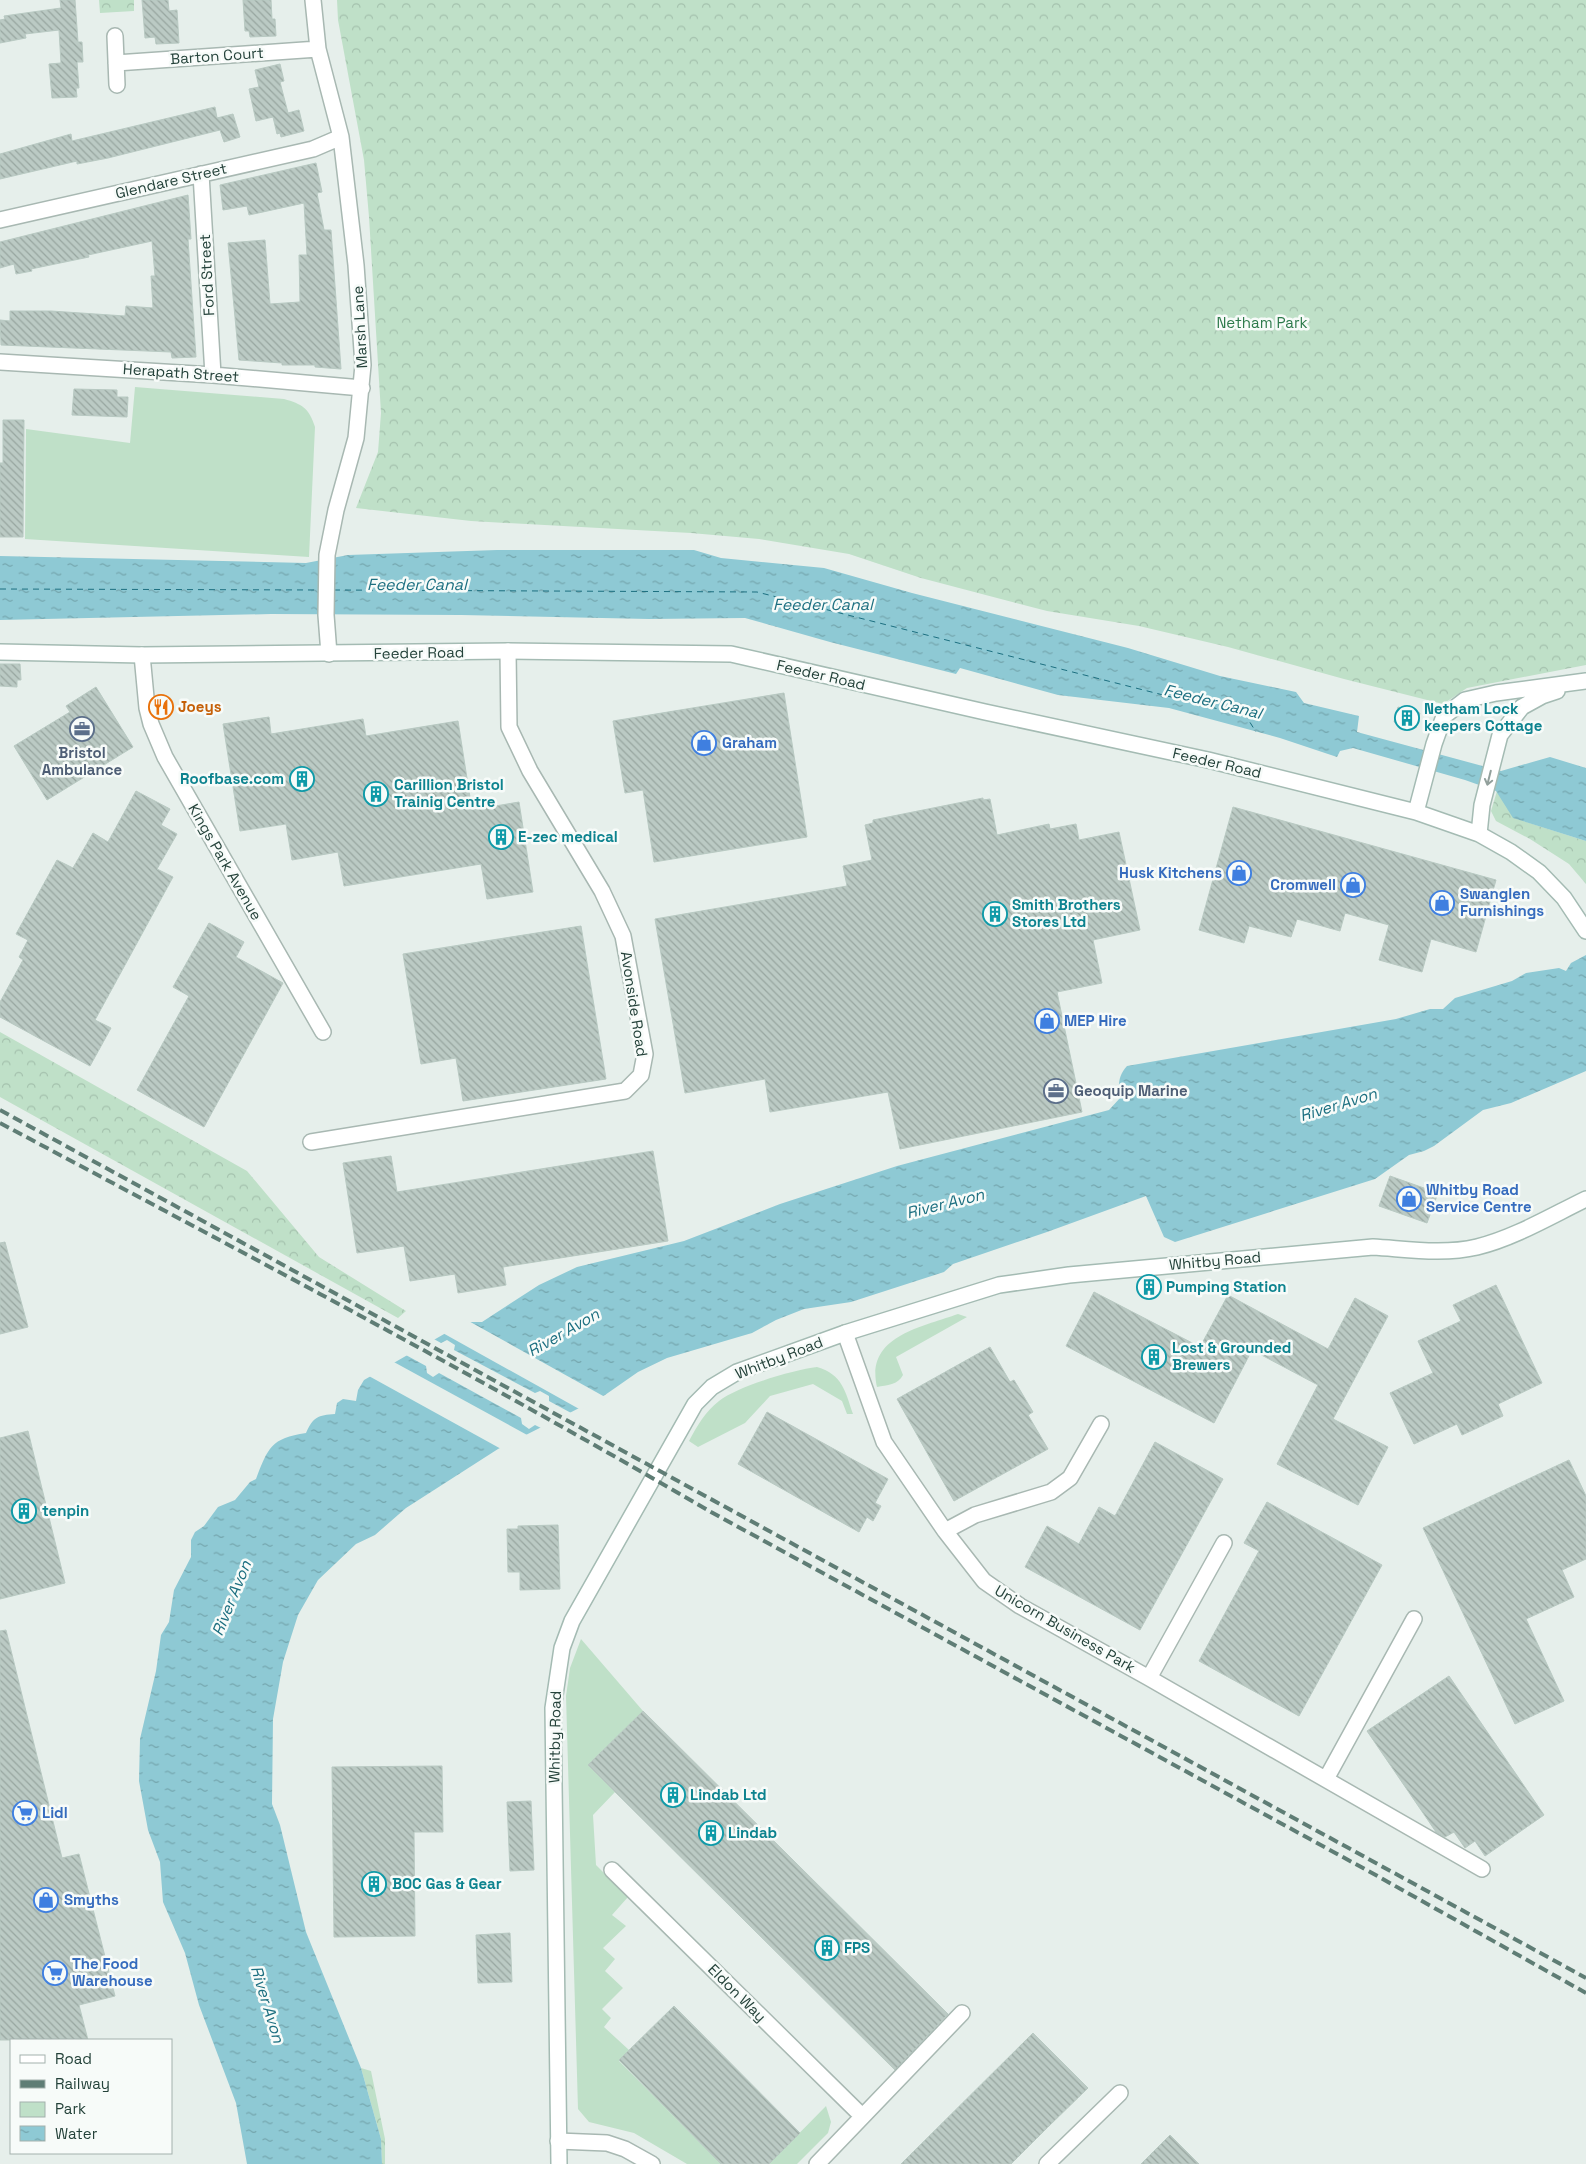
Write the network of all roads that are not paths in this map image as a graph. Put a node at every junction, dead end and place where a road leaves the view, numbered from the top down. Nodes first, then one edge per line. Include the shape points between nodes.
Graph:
1 (313, 0) edge
2 (115, 36) dead end
3 (318, 49) junction
4 (116, 63) junction
5 (117, 85) dead end
6 (341, 137) junction
7 (201, 174) junction
8 (0, 220) edge
9 (0, 362) edge
10 (213, 375) junction
11 (362, 388) junction
12 (508, 651) junction
13 (0, 652) edge
14 (329, 654) junction
15 (142, 655) junction
16 (1586, 681) edge
17 (1416, 812) junction
18 (1478, 834) junction
19 (1586, 931) edge
20 (323, 1032) dead end
21 (311, 1142) dead end
22 (1586, 1199) edge
23 (846, 1333) junction
24 (1100, 1424) dead end
25 (945, 1531) junction
26 (1224, 1543) dead end
27 (1414, 1620) dead end
28 (1150, 1678) junction
29 (1326, 1779) junction
30 (1482, 1869) dead end
31 (612, 1870) dead end
32 (962, 2013) dead end
33 (1120, 2093) dead end
34 (862, 2116) junction
35 (558, 2141) junction
36 (559, 2164) edge
37 (652, 2164) edge
38 (817, 2164) edge
39 (1047, 2164) edge

1 - 3 street, Marsh Lane
2 - 4 street
3 - 4 street, Barton Court
3 - 6 street, Marsh Lane
4 - 5 street
6 - 7 street, Glendare Street via 313,149
6 - 11 street, Marsh Lane via 356,265
7 - 8 street, Glendare Street
7 - 10 street, Ford Street
9 - 10 street, Herapath Street
10 - 11 street, Herapath Street
11 - 14 street, Marsh Lane via 356,438 327,555
12 - 14 street, Feeder Road
12 - 17 street, Feeder Road via 730,654 1208,760
12 - 21 street, Avonside Road via 509,726 530,770 602,891 623,936 645,1054 641,1075 625,1091
13 - 15 street, Feeder Road
14 - 15 street, Feeder Road
15 - 20 street, Kings Park Avenue via 150,724 165,757
16 - 17 street via 1465,700 1444,716
16 -> 18 street via 1542,696 1522,708 1500,735
17 - 18 street, Feeder Road
18 - 19 street, Feeder Road via 1539,872 1564,898
22 - 23 street, Whitby Road via 1476,1247 1420,1250 1373,1246 1069,1275 999,1285
23 - 25 street, Unicorn Business Park via 884,1442
23 - 35 street, Whitby Road via 737,1372 712,1387 695,1404 572,1622 562,1648 553,1708
24 - 25 street via 1070,1478 1051,1492 975,1515
25 - 28 street, Unicorn Business Park via 984,1581 1020,1606
26 - 28 street, Unicorn Business Park
27 - 29 street
28 - 29 street, Unicorn Business Park
29 - 30 street, Unicorn Business Park
31 - 34 street, Eldon Way
32 - 34 street
33 - 39 street
34 - 38 street
35 - 36 street, Whitby Road
35 - 37 street via 607,2143

